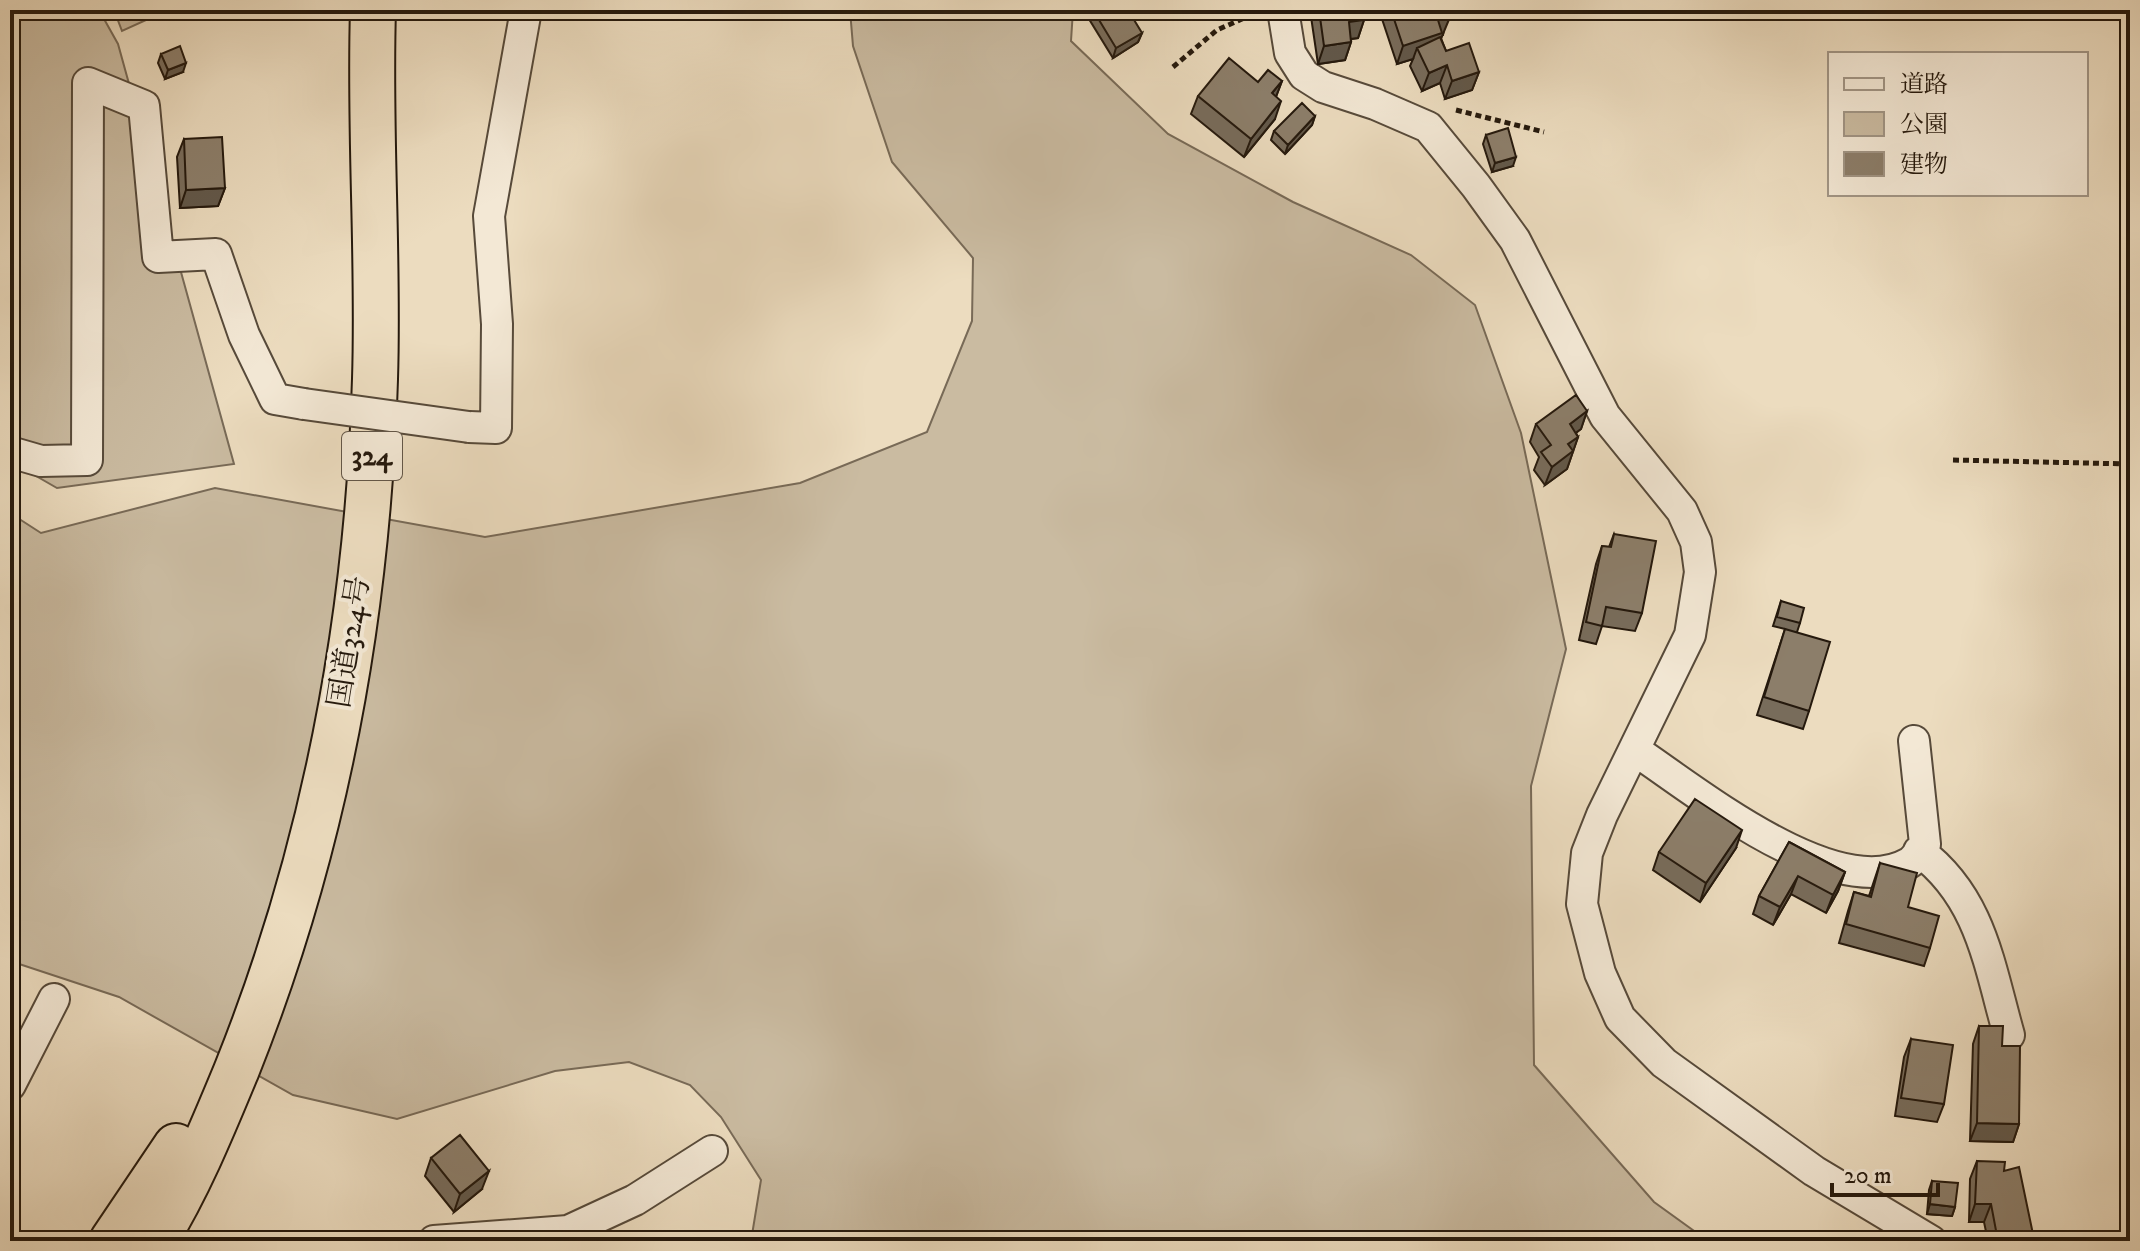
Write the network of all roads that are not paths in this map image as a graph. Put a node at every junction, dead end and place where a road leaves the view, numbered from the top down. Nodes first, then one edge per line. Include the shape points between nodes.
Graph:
1 (373, 10) edge
2 (526, 10) edge
3 (1283, 10) edge
4 (10, 452) edge
5 (1914, 741) dead end
6 (1636, 751) junction
7 (1919, 851) junction
8 (299, 896) junction
9 (54, 999) dead end
10 (2009, 1035) dead end
11 (10, 1085) edge
12 (712, 1151) dead end
13 (112, 1241) edge
14 (155, 1241) edge
15 (189, 1241) edge
16 (434, 1241) edge
17 (1931, 1241) edge

1 - 8 highway, 国道324号 / 324 via 371,480 345,688
2 - 4 street, bridge via 489,216 497,324 496,428 275,399 244,335 216,254 158,257 144,106 88,83 87,460 41,461
3 - 6 street via 1290,53 1304,75 1428,127 1515,240 1605,416 1682,511 1696,542 1700,572 1690,635
5 - 7 street via 1925,824 1925,844
6 - 7 street via 1815,863 1851,872 1892,869 1912,862
6 - 17 street via 1587,853 1582,904 1600,973 1620,1018 1664,1063 1730,1111 1814,1171
7 - 10 street via 1962,893 1981,934
8 - 13 highway, 324 via 193,1119
8 - 14 highway, 国道324号 / 324 via 214,1125
8 - 15 highway, 324 via 273,1020
9 - 11 street
12 - 16 street via 635,1200 568,1231

